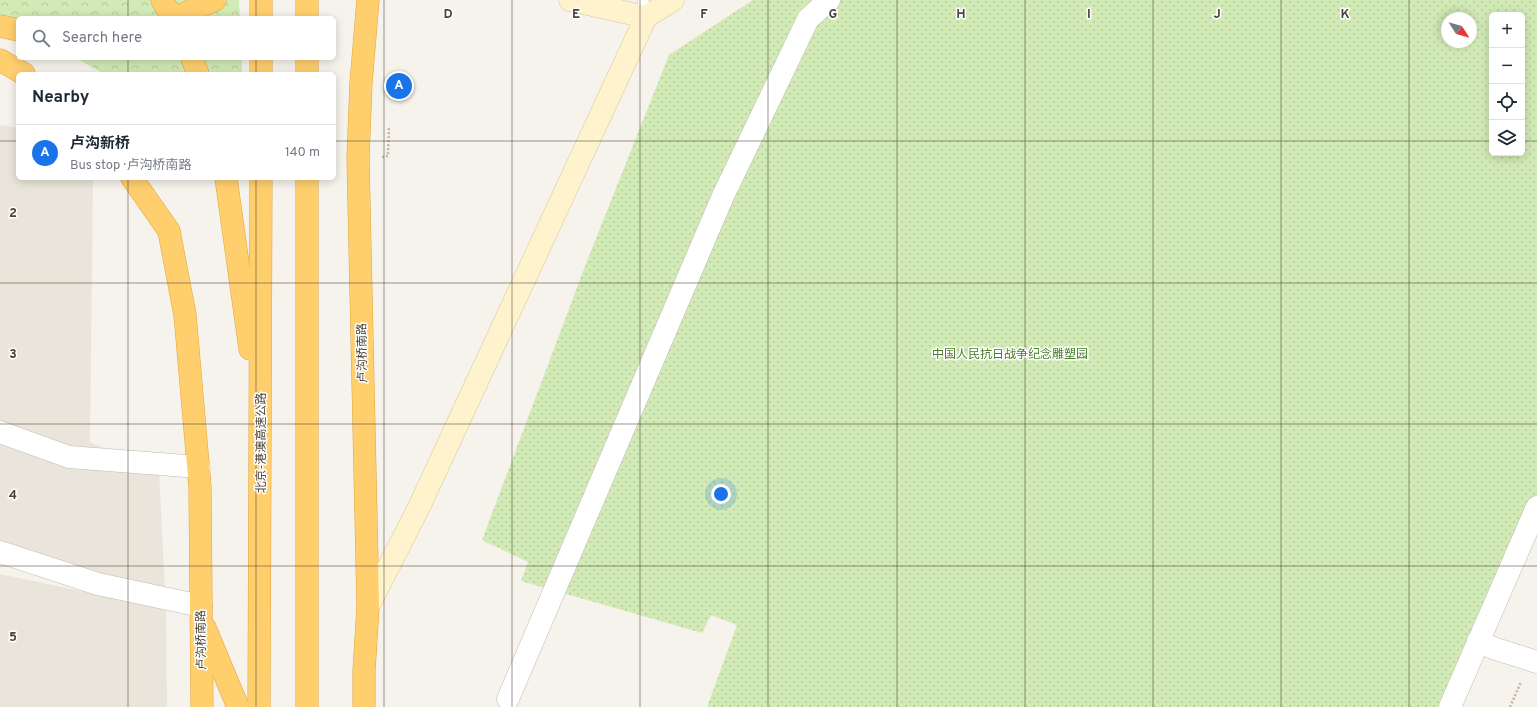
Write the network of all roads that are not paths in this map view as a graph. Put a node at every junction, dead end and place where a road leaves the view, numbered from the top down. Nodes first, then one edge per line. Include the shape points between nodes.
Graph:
1 (162, 0) edge
2 (215, 0) edge
3 (261, 0) edge
4 (308, 0) edge
5 (368, 0) edge
6 (570, 0) edge
7 (673, 0) edge
8 (829, 0) edge
9 (644, 8) edge
10 (173, 16) edge
11 (179, 16) edge
12 (261, 16) edge
13 (307, 16) edge
14 (0, 26) edge
15 (16, 30) edge
16 (0, 60) edge
17 (193, 60) edge
18 (261, 60) edge
19 (307, 60) edge
20 (21, 72) edge
21 (197, 72) edge
22 (261, 72) edge
23 (307, 72) edge
24 (133, 180) edge
25 (226, 180) edge
26 (261, 180) edge
27 (307, 180) edge
28 (0, 432) edge
29 (261, 432) junction
30 (198, 467) junction
31 (1537, 507) edge
32 (0, 552) edge
33 (368, 607) junction
34 (201, 612) junction
35 (1478, 641) junction
36 (1537, 662) edge
37 (364, 671) junction
38 (508, 700) dead end
39 (202, 707) edge
40 (238, 707) edge
41 (259, 707) edge
42 (307, 707) edge
43 (347, 707) edge
44 (364, 707) edge
45 (1450, 707) edge

1 - 10 highway
2 - 11 highway
3 - 12 highway
4 - 13 highway
5 - 33 highway, 卢沟桥南路 via 358,158
6 - 9 street
7 - 9 street
8 - 38 street via 808,19 723,196
9 - 33 street via 419,507
14 - 15 highway
16 - 20 highway
17 - 21 highway
18 - 22 highway
19 - 23 highway
24 - 30 highway, 卢沟桥南路 via 169,231 185,315
25 - 29 highway
26 - 29 highway, 北京-港澳高速公路
27 - 42 highway
28 - 30 street via 69,456
29 - 41 highway, 北京-港澳高速公路
30 - 34 highway, 卢沟桥南路
31 - 35 street
32 - 34 street via 98,584
33 - 37 highway, 卢沟桥南路
34 - 39 highway, 卢沟桥南路
34 - 40 highway
35 - 36 street
35 - 45 street
37 - 43 highway
37 - 44 highway, 卢沟桥南路

